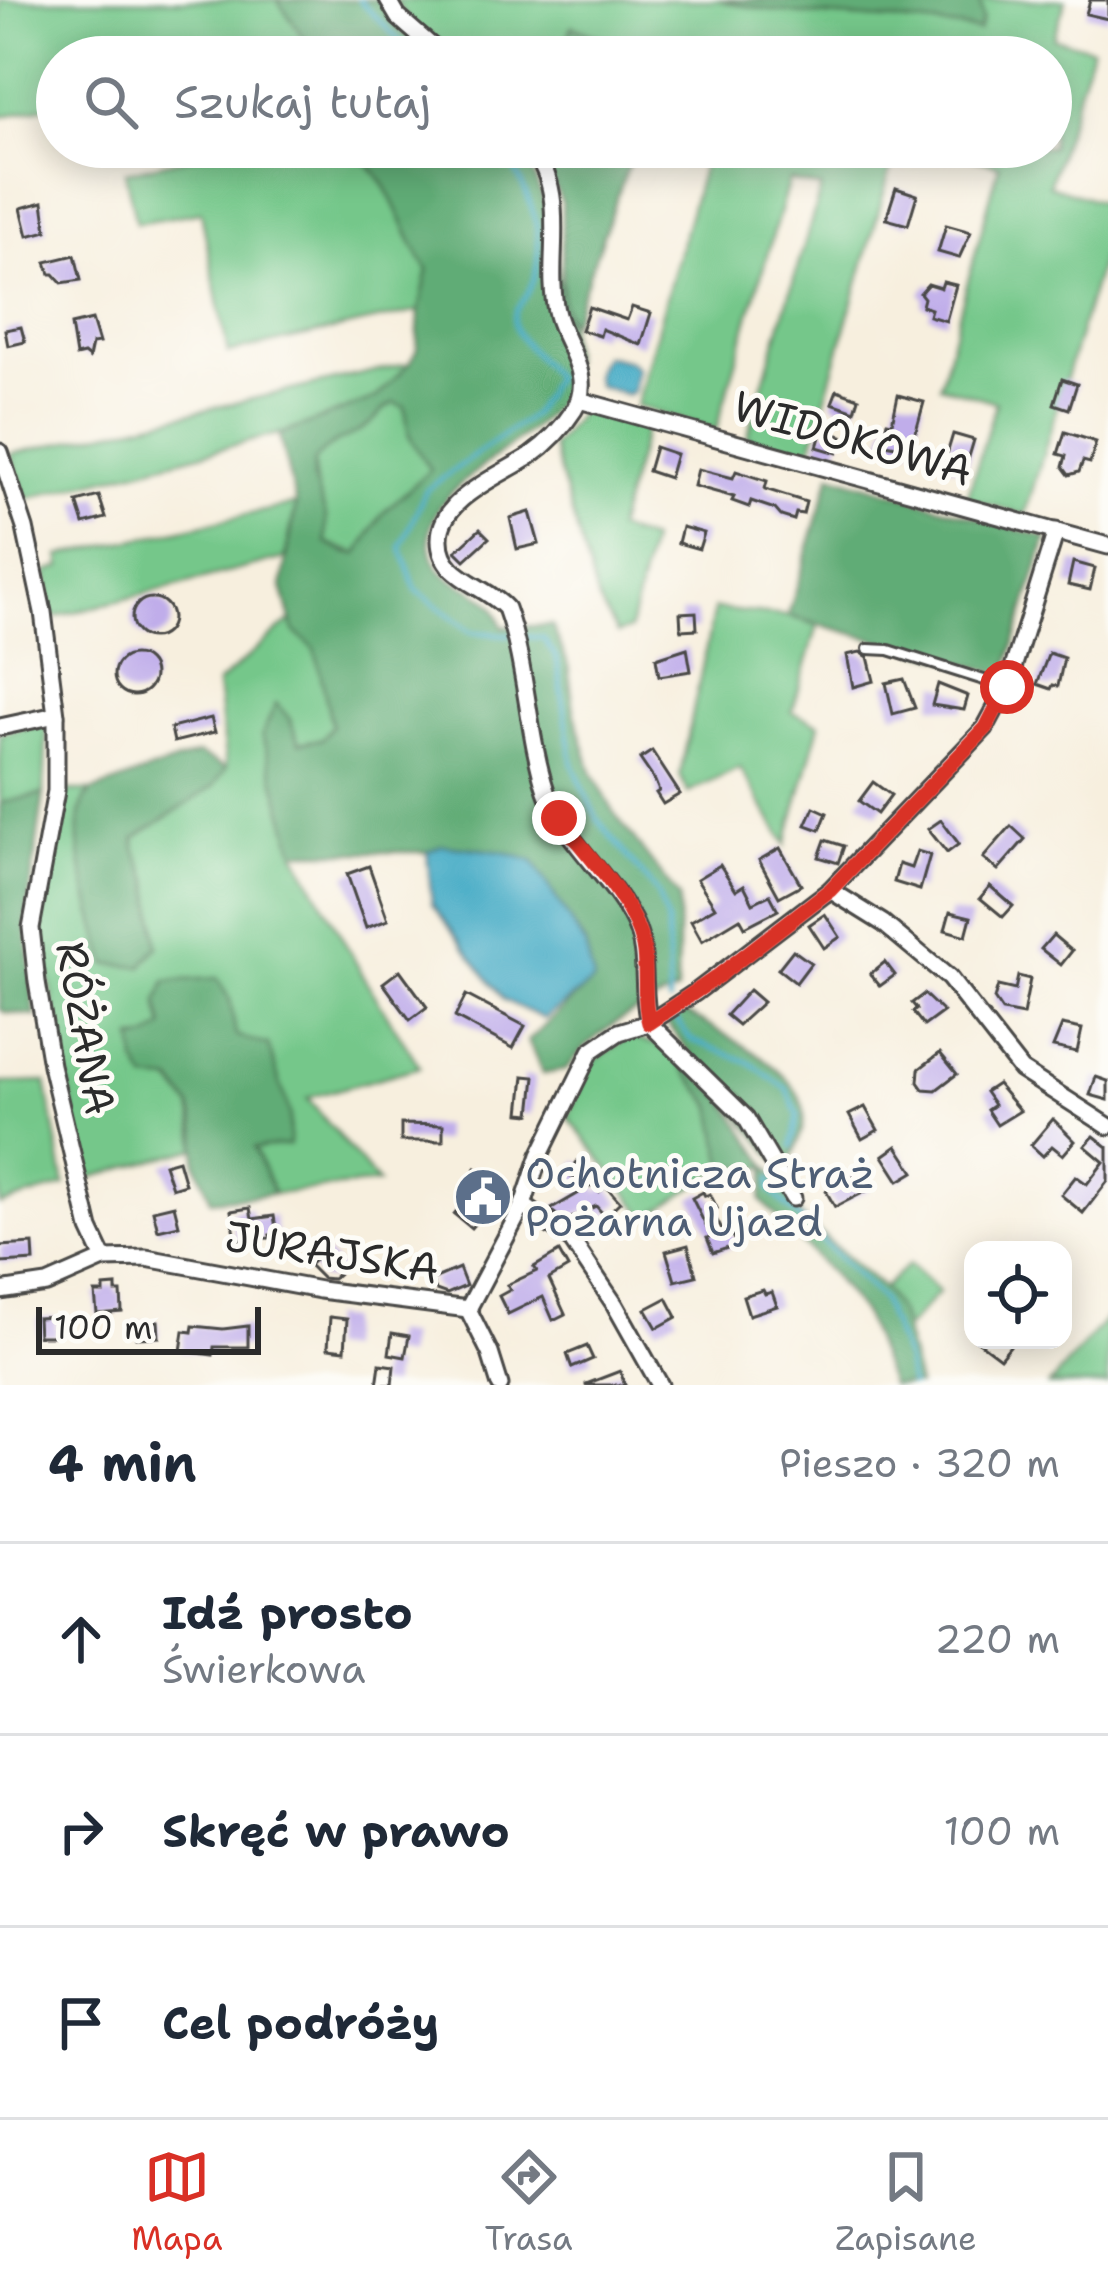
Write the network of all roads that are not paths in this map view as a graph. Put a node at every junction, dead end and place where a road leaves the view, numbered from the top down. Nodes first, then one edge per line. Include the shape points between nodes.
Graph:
1 (388, 0) edge
2 (420, 36) edge
3 (541, 168) edge
4 (579, 400) junction
5 (0, 452) edge
6 (1056, 531) junction
7 (1108, 546) edge
8 (868, 649) dead end
9 (1007, 687) junction
10 (56, 715) junction
11 (0, 727) edge
12 (830, 890) junction
13 (649, 1023) junction
14 (1108, 1126) edge
15 (793, 1198) dead end
16 (523, 1205) junction
17 (104, 1259) junction
18 (0, 1292) edge
19 (468, 1310) junction
20 (500, 1385) edge
21 (660, 1385) edge

1 - 2 street
3 - 4 street via 555,217 557,316 577,362
4 - 6 street, WIDOKOWA
4 - 13 street via 546,442 453,508 440,531 442,557 506,608 551,804 637,928
5 - 10 street, RÓŻANA via 30,549
6 - 7 street, WIDOKOWA
6 - 9 street
8 - 9 lane
9 - 12 street via 986,728
10 - 11 street
10 - 17 street, RÓŻANA via 56,791 32,928 51,1065
12 - 13 street
12 - 14 street via 950,978 1021,1070
13 - 15 street via 746,1118
13 - 16 street via 591,1051
16 - 19 street
16 - 21 street via 572,1241
17 - 18 street via 47,1284
17 - 19 street, JURAJSKA via 146,1258
19 - 20 street, JURAJSKA

